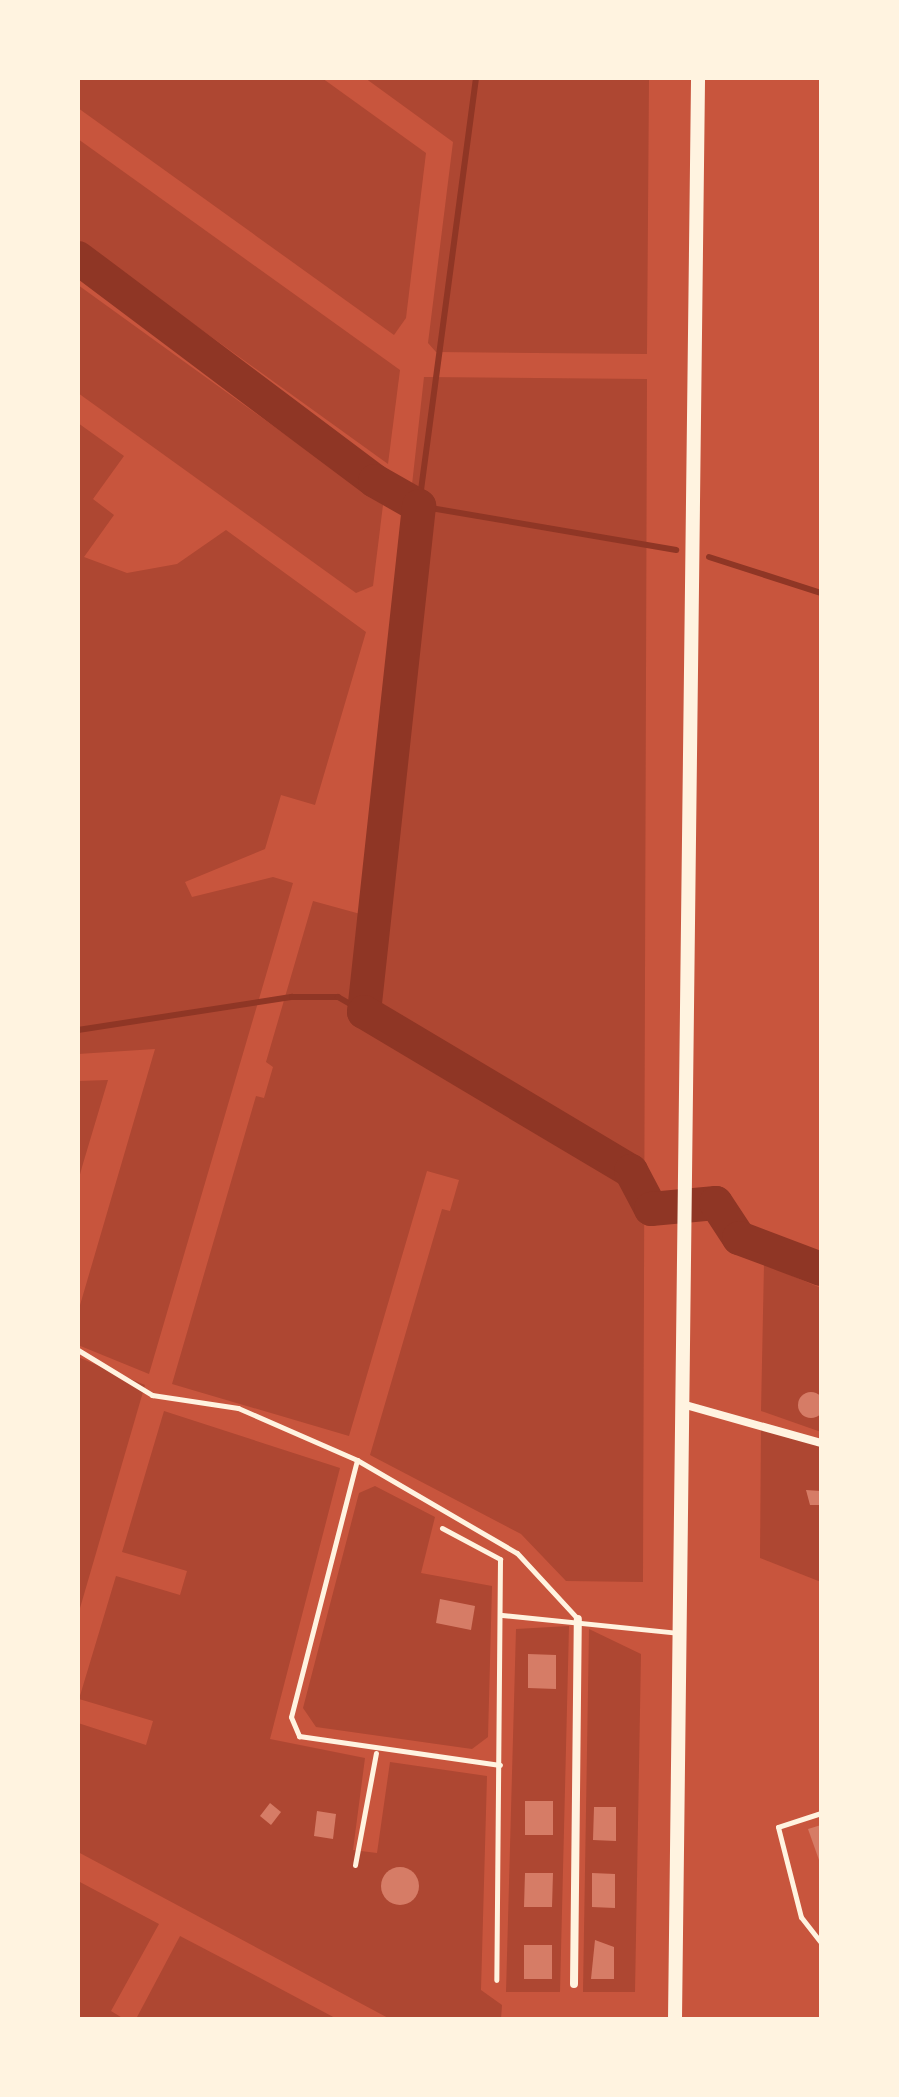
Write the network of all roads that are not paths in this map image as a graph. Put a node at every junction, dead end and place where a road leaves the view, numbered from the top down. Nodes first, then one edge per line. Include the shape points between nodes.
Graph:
1 (698, 78) edge
2 (78, 1350) edge
3 (682, 1404) junction
4 (821, 1443) edge
5 (357, 1460) junction
6 (442, 1528) dead end
7 (502, 1615) junction
8 (578, 1619) junction
9 (679, 1633) junction
10 (376, 1753) junction
11 (500, 1765) junction
12 (821, 1813) edge
13 (355, 1865) dead end
14 (821, 1943) edge
15 (496, 1980) dead end
16 (574, 1984) dead end
17 (675, 2019) edge

1 - 3 main road
2 - 5 lane via 152,1395 238,1408
3 - 4 street
3 - 9 main road
5 - 8 lane via 517,1553
5 - 10 lane via 291,1717 299,1736
6 - 7 lane via 500,1559
7 - 8 lane
7 - 11 lane
8 - 9 lane
8 - 16 street
9 - 17 main road
10 - 11 lane
10 - 13 lane
11 - 15 lane
12 - 14 lane via 778,1827 801,1917

